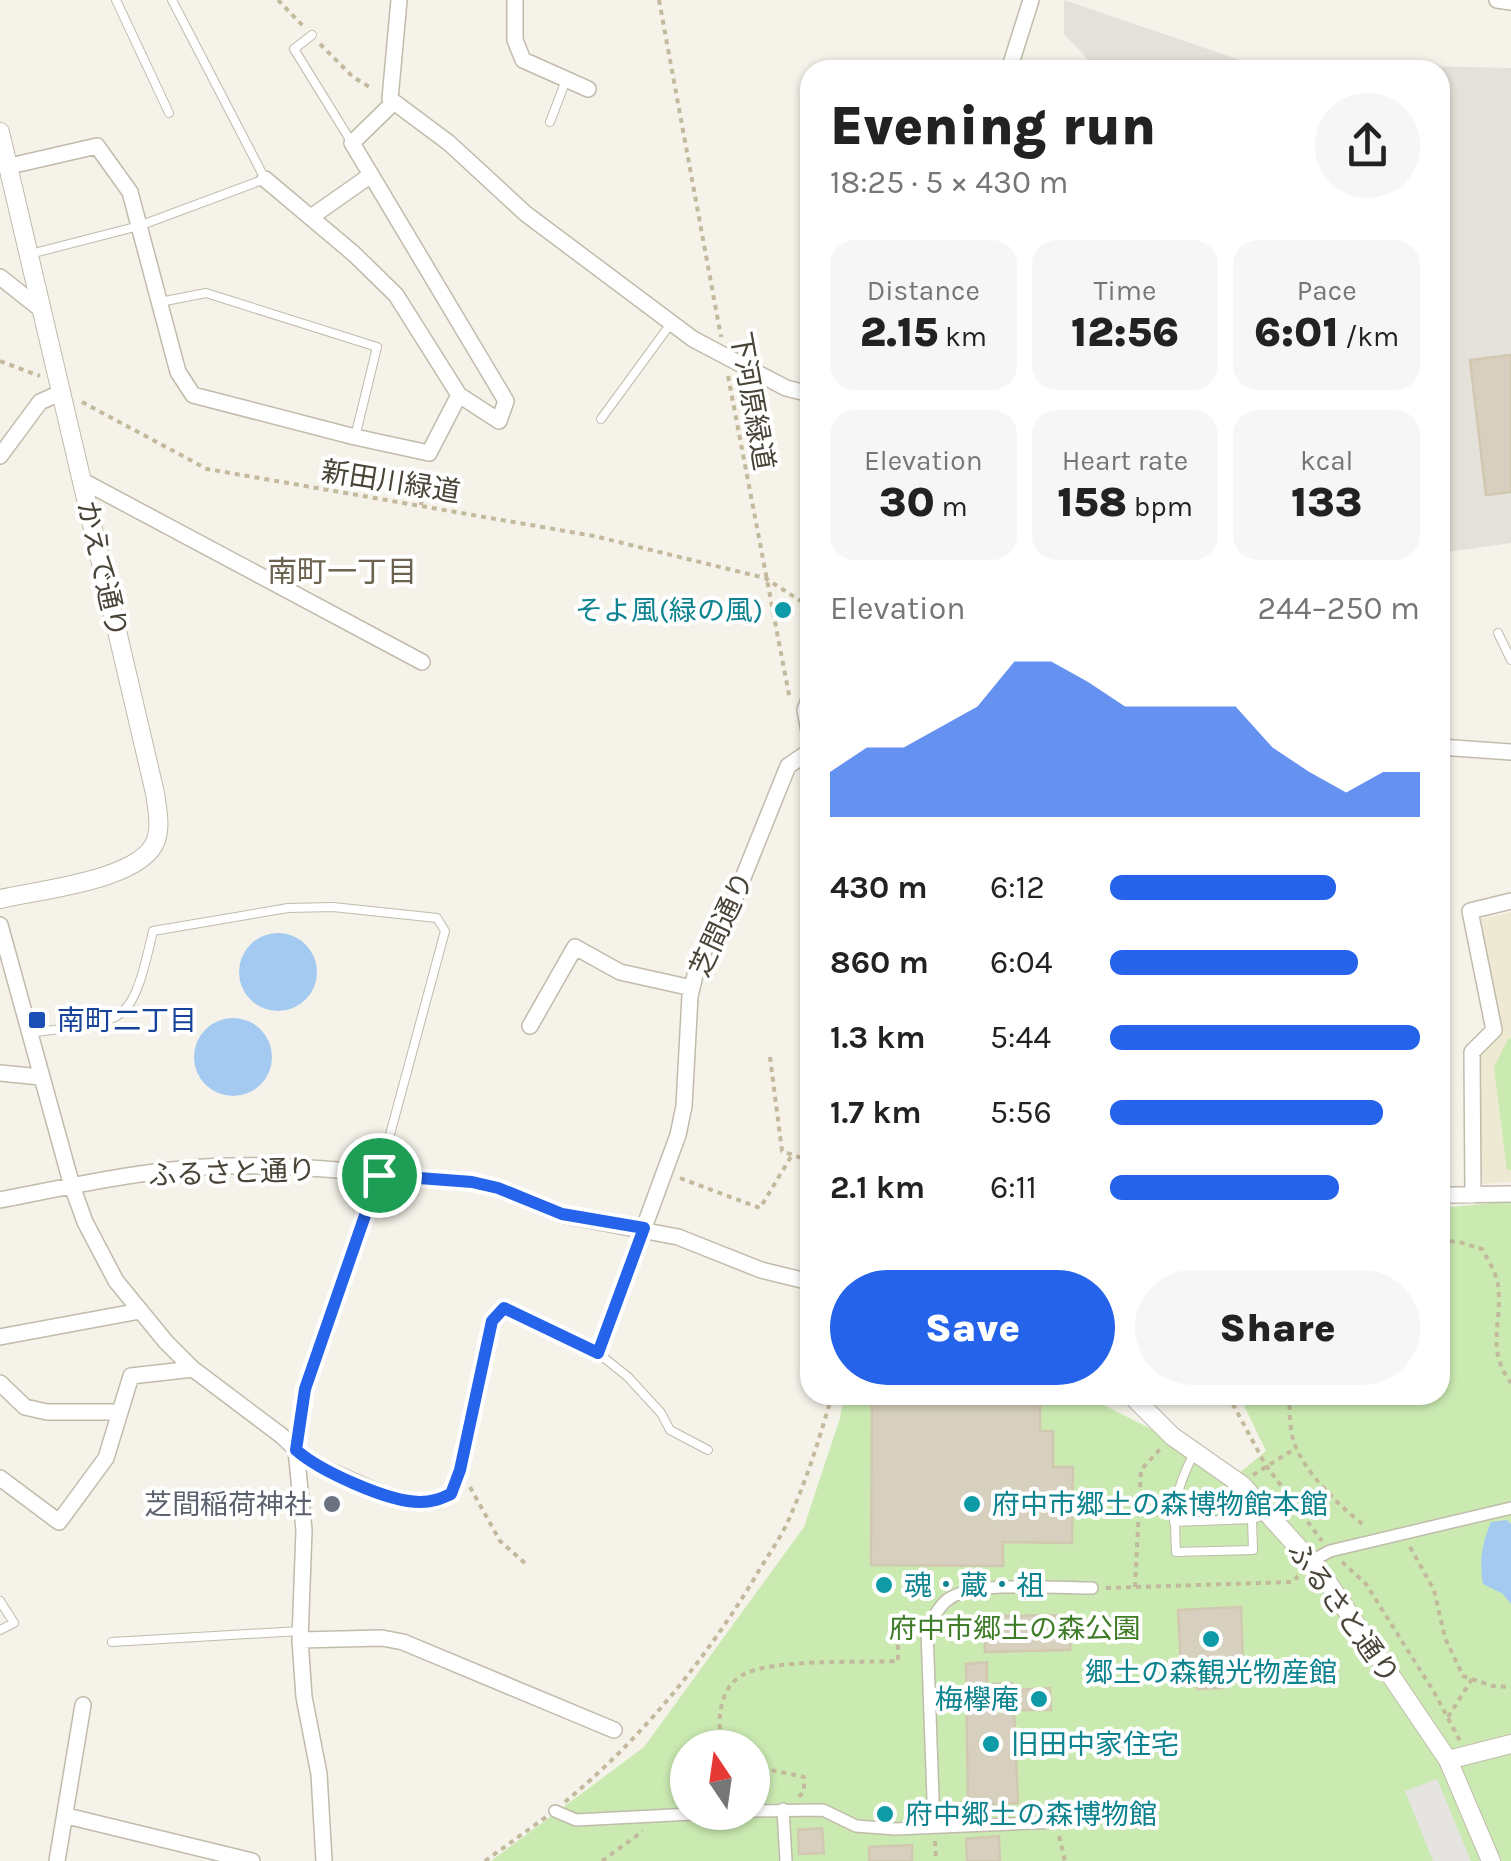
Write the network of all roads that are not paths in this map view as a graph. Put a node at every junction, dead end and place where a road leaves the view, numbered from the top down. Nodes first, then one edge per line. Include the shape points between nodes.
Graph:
1 (116, 0) edge
2 (172, 0) edge
3 (399, 0) edge
4 (515, 0) edge
5 (1031, 0) edge
6 (1497, 0) edge
7 (1511, 2) edge
8 (312, 36) road end
9 (1012, 60) edge
10 (566, 80) junction
11 (588, 89) dead end
12 (392, 101) junction
13 (169, 113) dead end
14 (550, 122) dead end
15 (0, 132) edge
16 (352, 143) junction
17 (10, 166) junction
18 (371, 175) junction
19 (265, 179) junction
20 (310, 217) junction
21 (139, 226) junction
22 (30, 254) junction
23 (0, 277) edge
24 (160, 302) junction
25 (43, 311) junction
26 (673, 321) junction
27 (70, 389) junction
28 (800, 392) edge
29 (459, 395) junction
30 (601, 419) dead end
31 (356, 438) junction
32 (0, 456) edge
33 (83, 481) junction
34 (1498, 633) dead end
35 (1511, 660) edge
36 (422, 662) dead end
37 (1450, 748) edge
38 (1511, 752) edge
39 (800, 757) edge
40 (0, 899) edge
41 (1511, 902) edge
42 (0, 925) edge
43 (692, 988) junction
44 (530, 1026) dead end
45 (29, 1033) junction
46 (0, 1073) edge
47 (40, 1077) junction
48 (379, 1175) junction
49 (72, 1186) junction
50 (1511, 1194) edge
51 (1450, 1195) edge
52 (1473, 1195) junction
53 (0, 1200) edge
54 (644, 1228) junction
55 (800, 1280) edge
56 (140, 1311) junction
57 (0, 1336) edge
58 (598, 1353) junction
59 (193, 1369) junction
60 (0, 1383) edge
61 (1141, 1405) edge
62 (120, 1412) junction
63 (296, 1450) junction
64 (708, 1450) dead end
65 (1194, 1453) junction
66 (0, 1478) edge
67 (1511, 1508) edge
68 (1260, 1517) junction
69 (1174, 1522) junction
70 (1324, 1554) road end
71 (1092, 1588) road end
72 (0, 1601) edge
73 (0, 1630) edge
74 (300, 1636) junction
75 (112, 1642) dead end
76 (84, 1705) dead end
77 (614, 1730) dead end
78 (1511, 1744) edge
79 (1448, 1760) junction
80 (783, 1809) junction
81 (770, 1810) edge
82 (556, 1811) dead end
83 (670, 1814) edge
84 (67, 1816) junction
85 (1056, 1822) road end
86 (934, 1827) junction
87 (57, 1861) edge
88 (252, 1861) edge
89 (324, 1861) edge
90 (786, 1861) edge
91 (1491, 1861) edge

1 - 13 lane
2 - 19 lane
3 - 12 street
4 - 10 street via 515,40 523,60
5 - 9 street
6 - 7 street
8 - 16 lane via 294,48
10 - 11 street
10 - 14 lane
12 - 16 street
12 - 26 street via 526,214
15 - 17 street, かえで通り
16 - 18 street
17 - 21 street via 97,146 130,192
17 - 22 street, かえで通り
18 - 20 street
18 - 29 street via 506,401 499,421
19 - 20 street
19 - 21 lane
20 - 29 street via 396,295
21 - 22 lane
21 - 24 street
22 - 25 street, かえで通り
23 - 25 street
24 - 31 street via 178,372 193,395
24 - 31 lane via 206,293 378,346
25 - 27 street, かえで通り via 57,371
26 - 28 street via 725,358
26 - 30 lane
27 - 32 street via 40,402
27 - 33 street, かえで通り
29 - 31 street via 429,453
33 - 36 street
33 - 40 street, かえで通り via 155,793 156,841 126,870
34 - 35 lane
37 - 38 street
39 - 43 street, 芝間通り via 788,766
41 - 52 street via 1470,911 1494,1030 1472,1052
42 - 45 street
43 - 44 street via 620,972 575,947
43 - 54 street, 芝間通り via 684,1106
45 - 47 street
45 - 48 lane via 114,1020 140,986 153,931 288,908 437,918 445,931
46 - 47 street
47 - 49 street
48 - 49 street, ふるさと通り via 202,1168
48 - 54 street, ふるさと通り via 472,1182 562,1214
48 - 63 street via 305,1389
49 - 53 street, ふるさと通り
49 - 56 street via 116,1281
50 - 52 street
51 - 52 street
54 - 55 street, ふるさと通り
54 - 58 street, 芝間通り
56 - 57 street
56 - 59 street
58 - 63 street via 504,1308 492,1321 460,1470 451,1494 436,1501 382,1494
58 - 64 lane via 628,1377 670,1430
59 - 62 street via 131,1376
59 - 63 street
60 - 62 street via 26,1407
61 - 65 street, ふるさと通り
62 - 66 street via 106,1458 59,1522
63 - 74 street via 304,1530
65 - 68 street, ふるさと通り via 1242,1484
65 - 69 lane via 1176,1488
67 - 70 street
68 - 69 lane
68 - 69 lane via 1253,1550 1176,1552
68 - 79 street, ふるさと通り via 1322,1574
71 - 86 street via 974,1591 950,1598 927,1630
72 - 73 lane via 14,1622
74 - 75 lane
74 - 77 street via 403,1642
74 - 89 street
76 - 84 street
78 - 79 street
79 - 91 street, ふるさと通り
80 - 81 street
80 - 86 street via 823,1810 856,1826
80 - 90 street
82 - 83 street via 576,1820
84 - 87 street
84 - 88 street
85 - 86 street

